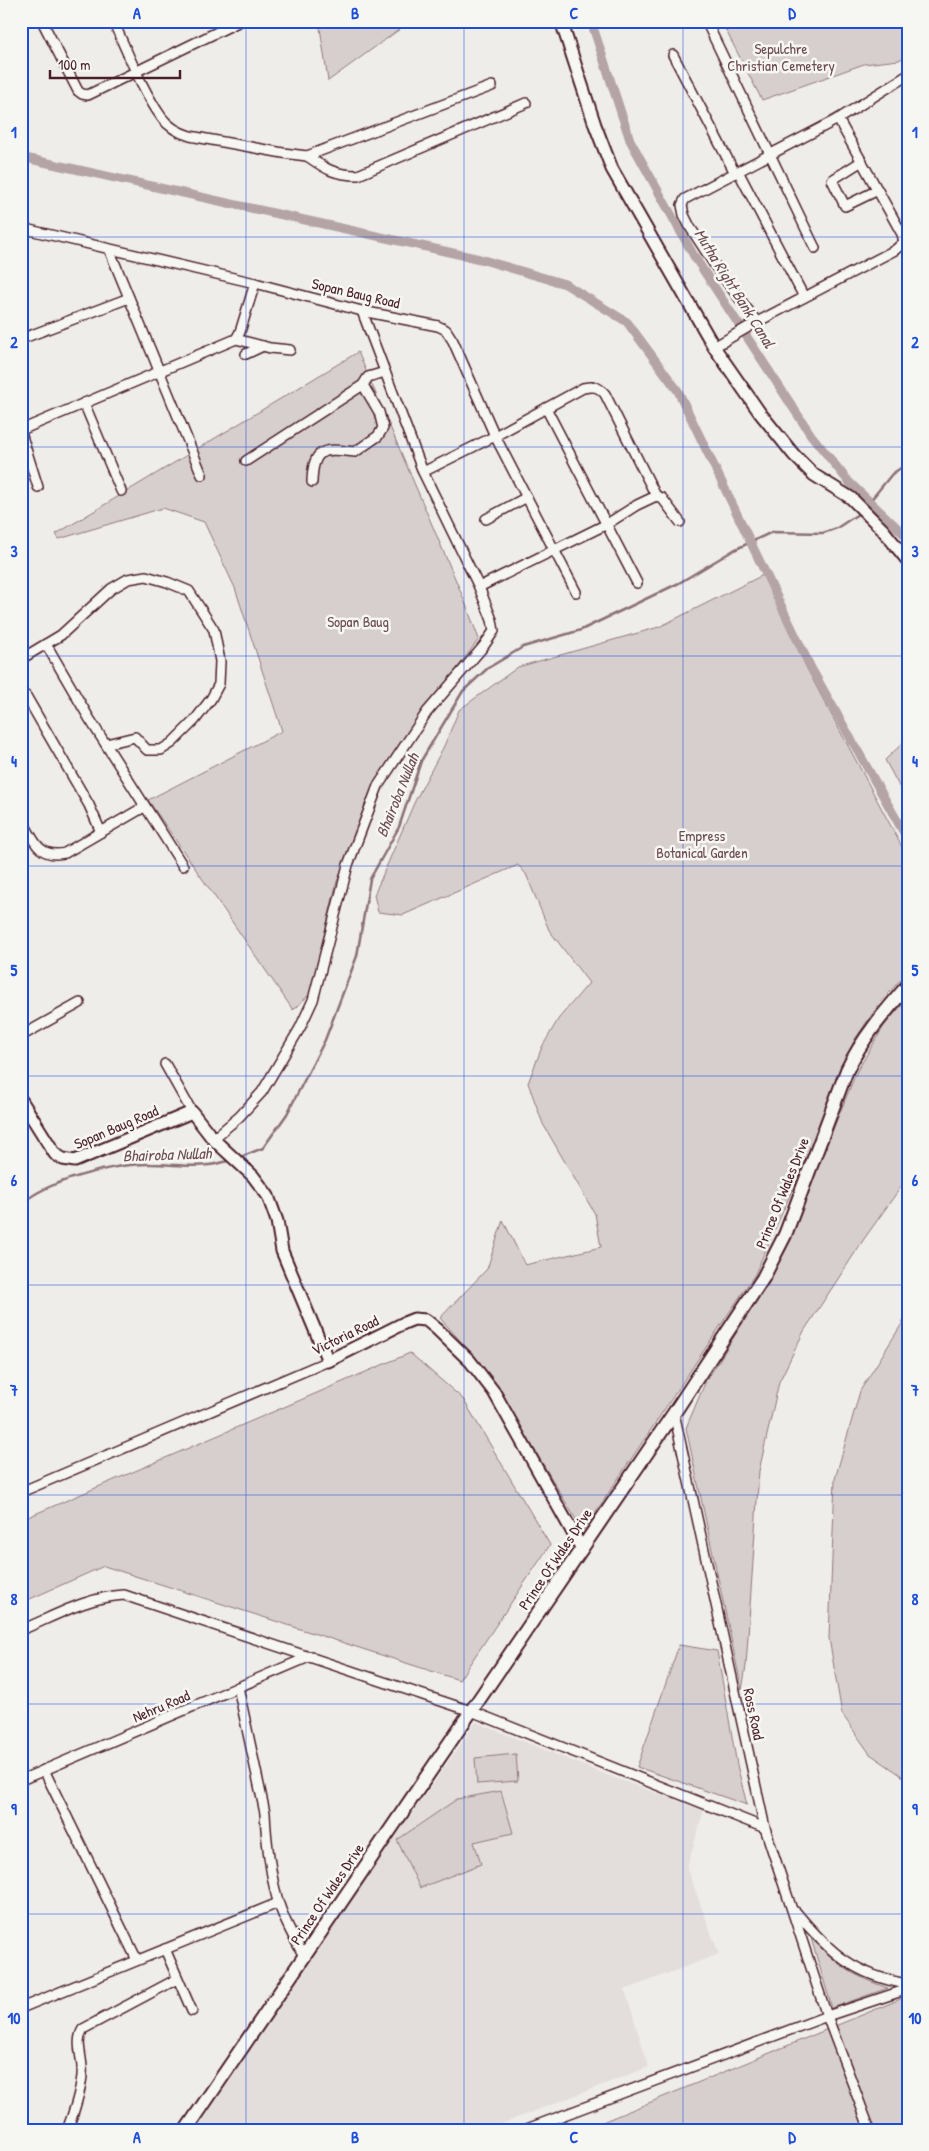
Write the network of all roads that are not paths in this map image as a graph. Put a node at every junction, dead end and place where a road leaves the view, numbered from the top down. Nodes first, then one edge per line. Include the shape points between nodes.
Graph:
1 (42, 21) edge
2 (113, 21) edge
3 (240, 21) edge
4 (561, 21) edge
5 (706, 21) edge
6 (673, 55) dead end
7 (137, 72) junction
8 (908, 75) edge
9 (492, 86) dead end
10 (526, 103) dead end
11 (838, 119) junction
12 (770, 155) junction
13 (307, 156) junction
14 (862, 161) junction
15 (736, 172) junction
16 (878, 190) junction
17 (21, 228) edge
18 (109, 248) junction
19 (815, 248) dead end
20 (255, 283) junction
21 (804, 297) junction
22 (130, 298) junction
23 (362, 311) junction
24 (754, 324) junction
25 (21, 339) edge
26 (236, 339) junction
27 (719, 344) junction
28 (263, 346) junction
29 (290, 350) dead end
30 (246, 354) dead end
31 (160, 372) junction
32 (386, 372) junction
33 (363, 385) junction
34 (84, 403) junction
35 (546, 408) junction
36 (21, 432) edge
37 (495, 436) junction
38 (246, 461) dead end
39 (423, 472) junction
40 (202, 475) dead end
41 (312, 482) dead end
42 (38, 487) dead end
43 (121, 492) dead end
44 (656, 496) junction
45 (527, 498) junction
46 (486, 519) dead end
47 (680, 522) dead end
48 (606, 524) junction
49 (554, 550) junction
50 (908, 561) edge
51 (637, 583) dead end
52 (478, 587) junction
53 (576, 592) dead end
54 (46, 644) junction
55 (21, 659) edge
56 (21, 694) edge
57 (106, 744) junction
58 (144, 807) junction
59 (21, 818) edge
60 (101, 832) junction
61 (183, 866) dead end
62 (908, 985) edge
63 (80, 1003) dead end
64 (21, 1036) edge
65 (165, 1064) dead end
66 (21, 1100) edge
67 (192, 1112) junction
68 (218, 1143) junction
69 (328, 1361) junction
70 (674, 1413) junction
71 (21, 1492) edge
72 (582, 1549) junction
73 (21, 1630) edge
74 (311, 1656) junction
75 (238, 1687) junction
76 (471, 1711) junction
77 (44, 1770) junction
78 (21, 1780) edge
79 (765, 1828) junction
80 (278, 1902) junction
81 (792, 1907) junction
82 (165, 1949) junction
83 (304, 1956) junction
84 (137, 1960) junction
85 (177, 1979) junction
86 (908, 1984) edge
87 (908, 1990) edge
88 (21, 2008) edge
89 (192, 2011) dead end
90 (827, 2016) junction
91 (67, 2130) edge
92 (186, 2130) edge
93 (524, 2130) edge
94 (870, 2130) edge

1 - 7 street via 82,94 88,95
2 - 7 street
3 - 7 street
4 - 27 street via 612,169
5 - 12 street
6 - 15 street
7 - 13 street via 162,119 178,132
8 - 11 street
9 - 13 street
10 - 13 street via 358,175 328,171
11 - 12 street
11 - 14 street
12 - 15 street
12 - 19 street
14 - 16 street
14 - 16 street via 832,180 845,206
15 - 21 street
15 - 24 street via 685,199 682,205 684,215
16 - 21 street via 904,242 895,250
17 - 18 street, Sopan Baug Road
18 - 20 street, Sopan Baug Road
18 - 22 street
20 - 23 street, Sopan Baug Road
20 - 26 street
21 - 24 street
22 - 25 street
22 - 31 street
23 - 32 street
23 - 37 street, Sopan Baug Road via 446,330
24 - 27 street
26 - 28 street
26 - 31 street
27 - 50 street via 760,413 794,455 814,475 851,498
28 - 29 street
28 - 30 street
31 - 34 street
31 - 40 street
32 - 33 street via 368,377
32 - 39 street
33 - 38 street
33 - 41 street via 379,412 383,428 378,436 355,452 332,448 318,455 313,464
34 - 36 street
34 - 43 street
35 - 37 street
35 - 44 street via 583,388 599,388 605,394
35 - 48 street
36 - 42 street
37 - 39 street
37 - 45 street, Sopan Baug Road
39 - 52 street
44 - 47 street via 662,498
44 - 48 street
45 - 46 street
45 - 49 street, Sopan Baug Road
48 - 49 street
48 - 51 street
49 - 52 street
49 - 53 street, Sopan Baug Road
52 - 68 street via 494,631 427,712 378,786 348,865 316,989 300,1028 262,1092
54 - 55 street
54 - 57 street
54 - 57 street via 72,627 110,589 128,579 146,576 188,591 214,630 220,661 219,684 195,720 161,750 147,750 135,738
56 - 60 street via 26,696 84,796
57 - 58 street
58 - 60 street
58 - 61 street
59 - 60 street via 38,847 53,856 65,853
62 - 70 main road, Prince Of Wales Drive via 858,1046 785,1235 763,1278
63 - 64 street
65 - 67 street
66 - 67 street, Sopan Baug Road via 55,1154 70,1161
67 - 68 street
68 - 69 street via 253,1176 268,1196 282,1251
69 - 71 street, Victoria Road
69 - 72 street, Victoria Road via 404,1323 414,1319 426,1320 470,1361 494,1392
70 - 72 main road, Prince Of Wales Drive
70 - 79 street, Ross Road
72 - 76 main road, Prince Of Wales Drive
73 - 74 street via 87,1601 124,1595
74 - 75 street, Nehru Road
74 - 76 street
75 - 77 street, Nehru Road
75 - 80 street via 265,1813
76 - 79 street
76 - 83 main road, Prince Of Wales Drive
77 - 78 street, Nehru Road
77 - 84 street
79 - 81 street, Ross Road
80 - 82 street
80 - 83 street
81 - 86 street via 837,1956 876,1977
81 - 90 street, Ross Road
82 - 84 street
82 - 85 street
83 - 92 main road, Prince Of Wales Drive
84 - 88 street
85 - 89 street
85 - 91 street via 83,2029 78,2043 83,2073
87 - 90 street
90 - 93 street
90 - 94 street, Ross Road

